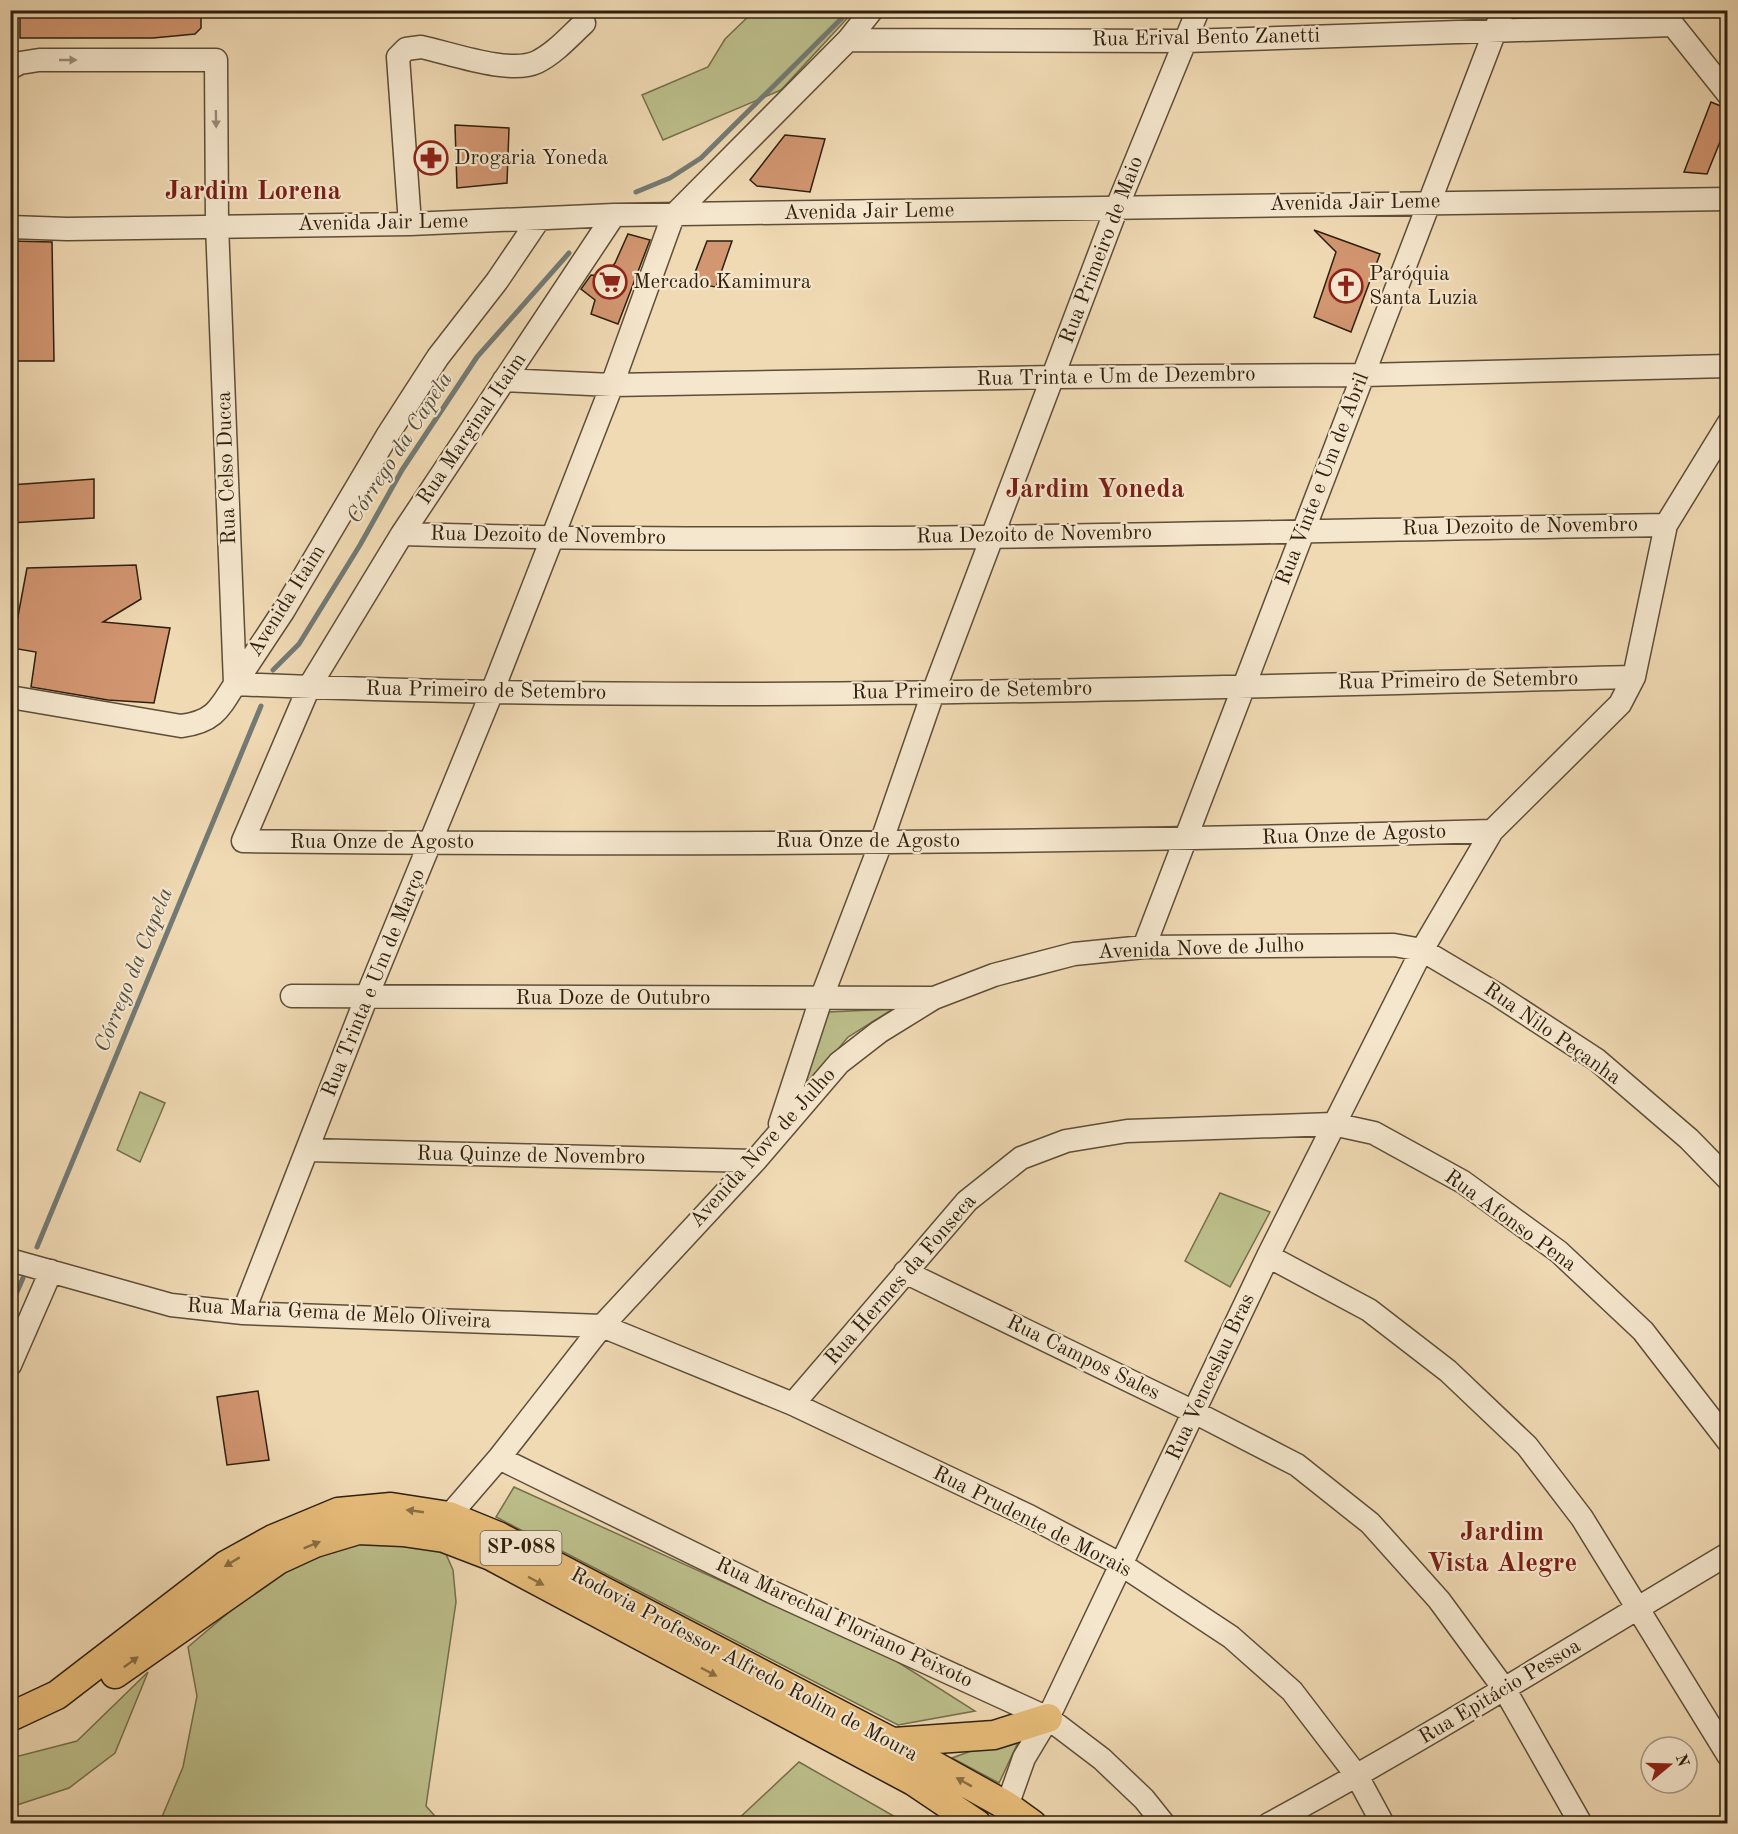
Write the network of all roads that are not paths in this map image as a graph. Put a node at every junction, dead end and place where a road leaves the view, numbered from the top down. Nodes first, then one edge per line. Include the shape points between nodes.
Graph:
1 (872, 10) edge
2 (1198, 10) edge
3 (1499, 20) edge
4 (584, 23) dead end
5 (848, 40) junction
6 (1186, 41) junction
7 (10, 68) edge
8 (1728, 94) edge
9 (1728, 199) edge
10 (1428, 201) junction
11 (1117, 207) junction
12 (614, 216) junction
13 (673, 216) junction
14 (539, 219) junction
15 (410, 224) junction
16 (217, 225) junction
17 (10, 227) edge
18 (1728, 366) edge
19 (1363, 375) junction
20 (1053, 377) junction
21 (504, 380) junction
22 (612, 385) junction
23 (1728, 424) edge
24 (1666, 525) junction
25 (1304, 530) junction
26 (402, 534) junction
27 (993, 537) junction
28 (552, 538) junction
29 (1634, 677) junction
30 (235, 684) junction
31 (1244, 686) junction
32 (309, 687) junction
33 (492, 692) junction
34 (933, 693) junction
35 (10, 697) edge
36 (1492, 831) junction
37 (882, 840) junction
38 (1187, 840) junction
39 (243, 841) joint
40 (432, 843) junction
41 (1144, 947) junction
42 (1422, 950) junction
43 (292, 996) dead end
44 (367, 996) junction
45 (934, 998) junction
46 (821, 999) junction
47 (1334, 1124) junction
48 (777, 1134) junction
49 (307, 1150) junction
50 (755, 1161) junction
51 (1728, 1179) edge
52 (1268, 1256) junction
53 (10, 1260) edge
54 (51, 1271) junction
55 (905, 1272) junction
56 (243, 1313) junction
57 (602, 1326) junction
58 (10, 1365) edge
59 (793, 1404) junction
60 (1194, 1412) junction
61 (1728, 1441) edge
62 (499, 1458) junction
63 (449, 1516) junction
64 (1728, 1554) edge
65 (1122, 1565) junction
66 (1638, 1607) junction
67 (1505, 1690) junction
68 (10, 1718) edge
69 (1048, 1718) junction
70 (10, 1736) edge
71 (892, 1742) junction
72 (1728, 1755) edge
73 (1357, 1776) junction
74 (1007, 1806) junction
75 (977, 1824) edge
76 (1032, 1824) edge
77 (1164, 1824) edge
78 (1269, 1824) edge
79 (1383, 1824) edge
80 (1581, 1824) edge

1 - 5 street
2 - 6 street, Rua Primeiro de Maio
3 - 6 street, Rua Erival Bento Zanetti
3 - 8 street, Rua Erival Bento Zanetti via 1672,25
3 - 10 street, Rua Vinte e Um de Abril
4 - 15 street via 554,51 534,63 511,66 421,47 406,49 398,57
5 - 6 street, Rua Erival Bento Zanetti
5 - 13 street
6 - 11 street, Rua Primeiro de Maio
7 -> 16 street, Rua Celso Ducca via 39,60 216,60
9 - 10 street, Avenida Jair Leme
10 - 11 street, Avenida Jair Leme
10 - 19 street, Rua Vinte e Um de Abril
11 - 13 street, Avenida Jair Leme
11 - 20 street, Rua Primeiro de Maio
12 - 13 street, Avenida Jair Leme
12 - 14 street, Avenida Jair Leme
12 - 21 street, Rua Marginal Itaim
13 - 22 street, Rua Trinta e Um de Março
14 - 15 street, Avenida Jair Leme
14 - 30 street, Avenida Itaim via 432,367
15 - 16 street, Avenida Jair Leme
16 - 17 street, Avenida Jair Leme
16 - 30 street, Rua Celso Ducca
18 - 19 street, Rua Trinta e Um de Dezembro
19 - 20 street, Rua Trinta e Um de Dezembro
19 - 25 street, Rua Vinte e Um de Abril
20 - 22 street, Rua Trinta e Um de Dezembro
20 - 27 street, Rua Primeiro de Maio
21 - 22 street, Rua Trinta e Um de Dezembro
21 - 26 street, Rua Marginal Itaim
22 - 28 street, Rua Trinta e Um de Março
23 - 24 street
24 - 25 street, Rua Dezoito de Novembro
24 - 29 street
25 - 27 street, Rua Dezoito de Novembro
25 - 31 street, Rua Vinte e Um de Abril
26 - 28 street, Rua Dezoito de Novembro
26 - 32 street, Rua Marginal Itaim
27 - 28 street, Rua Dezoito de Novembro
27 - 34 street, Rua Primeiro de Maio
28 - 33 street, Rua Trinta e Um de Março
29 - 31 street, Rua Primeiro de Setembro
29 - 36 street via 1620,705
30 - 32 street, Rua Primeiro de Setembro
30 - 35 street via 220,708 202,723 182,726
31 - 34 street, Rua Primeiro de Setembro
31 - 38 street, Rua Vinte e Um de Abril
32 - 33 street, Rua Primeiro de Setembro
32 - 39 street, Rua Marginal Itaim
33 - 34 street, Rua Primeiro de Setembro
33 - 40 street, Rua Trinta e Um de Março
34 - 37 street, Rua Primeiro de Maio
36 - 38 street, Rua Onze de Agosto
36 - 42 street
37 - 38 street, Rua Onze de Agosto
37 - 40 street, Rua Onze de Agosto
37 - 46 street, Rua Primeiro de Maio
38 - 41 street, Rua Vinte e Um de Abril
39 - 40 street, Rua Onze de Agosto
40 - 44 street, Rua Trinta e Um de Março
41 - 42 street, Avenida Nove de Julho via 1394,945
41 - 45 street, Avenida Nove de Julho via 1074,954 994,975
42 - 47 street, Rua Venceslau Bras
42 - 51 street, Rua Nilo Peçanha via 1597,1060 1689,1139
43 - 44 street, Rua Doze de Outubro
44 - 46 street, Rua Doze de Outubro
44 - 49 street, Rua Trinta e Um de Março
45 - 46 street, Rua Doze de Outubro
45 - 48 street, Avenida Nove de Julho via 879,1032 838,1064
46 - 48 street, Rua Primeiro de Maio
47 - 52 street, Rua Venceslau Bras
47 - 55 street, Rua Hermes da Fonseca via 1128,1131 1066,1141 1021,1158 967,1201
47 - 61 street, Rua Afonso Pena via 1374,1133 1463,1182 1559,1252 1643,1331
48 - 50 street, Avenida Nove de Julho
49 - 50 street, Rua Quinze de Novembro
49 - 56 street, Rua Trinta e Um de Março
50 - 57 street, Avenida Nove de Julho
52 - 60 street, Rua Venceslau Bras
52 - 66 street via 1369,1310 1448,1371 1527,1446 1582,1518
53 - 54 street, Rua Maria Gema de Melo Oliveira
54 - 56 street, Rua Maria Gema de Melo Oliveira via 171,1305
54 - 58 street
55 - 59 street, Rua Hermes da Fonseca
55 - 60 street, Rua Campos Sales
56 - 57 street, Rua Maria Gema de Melo Oliveira
57 - 59 street, Rua Prudente de Morais
57 - 62 street, Avenida Nove de Julho
59 - 65 street, Rua Prudente de Morais via 1029,1516
60 - 65 street, Rua Venceslau Bras
60 - 67 street, Rua Campos Sales via 1297,1465 1370,1523 1439,1600
62 - 63 street, Avenida Nove de Julho
62 - 69 street, Rua Marechal Floriano Peixoto via 772,1592
63 -> 68 main road, Rodovia Professor Alfredo Rolim de Moura / SP-088 via 391,1507 338,1512 273,1539 226,1565 57,1695
63 - 71 main road, Rodovia Professor Alfredo Rolim de Moura / SP-088 via 498,1536
64 - 66 street, Rua Epitácio Pessoa
65 - 69 street, Rua Venceslau Bras
65 - 73 street, Rua Prudente de Morais via 1231,1637 1292,1691
66 - 67 street, Rua Epitácio Pessoa
66 - 72 street
67 - 73 street, Rua Epitácio Pessoa
67 - 80 street, Rua Campos Sales
69 - 71 main road via 994,1735
69 - 74 street, Rua Venceslau Bras via 1024,1758
69 - 77 street, Rua Marechal Floriano Peixoto via 1102,1759
70 -> 75 main road, Rodovia Professor Alfredo Rolim de Moura / SP-088 via 56,1717 278,1560 358,1530 403,1532 444,1538 491,1556 913,1781
74 -> 71 main road, Rodovia Professor Alfredo Rolim de Moura / SP-088
73 - 78 street, Rua Epitácio Pessoa
73 - 79 street, Rua Prudente de Morais
74 - 76 main road, Rodovia Professor Alfredo Rolim de Moura / SP-088

